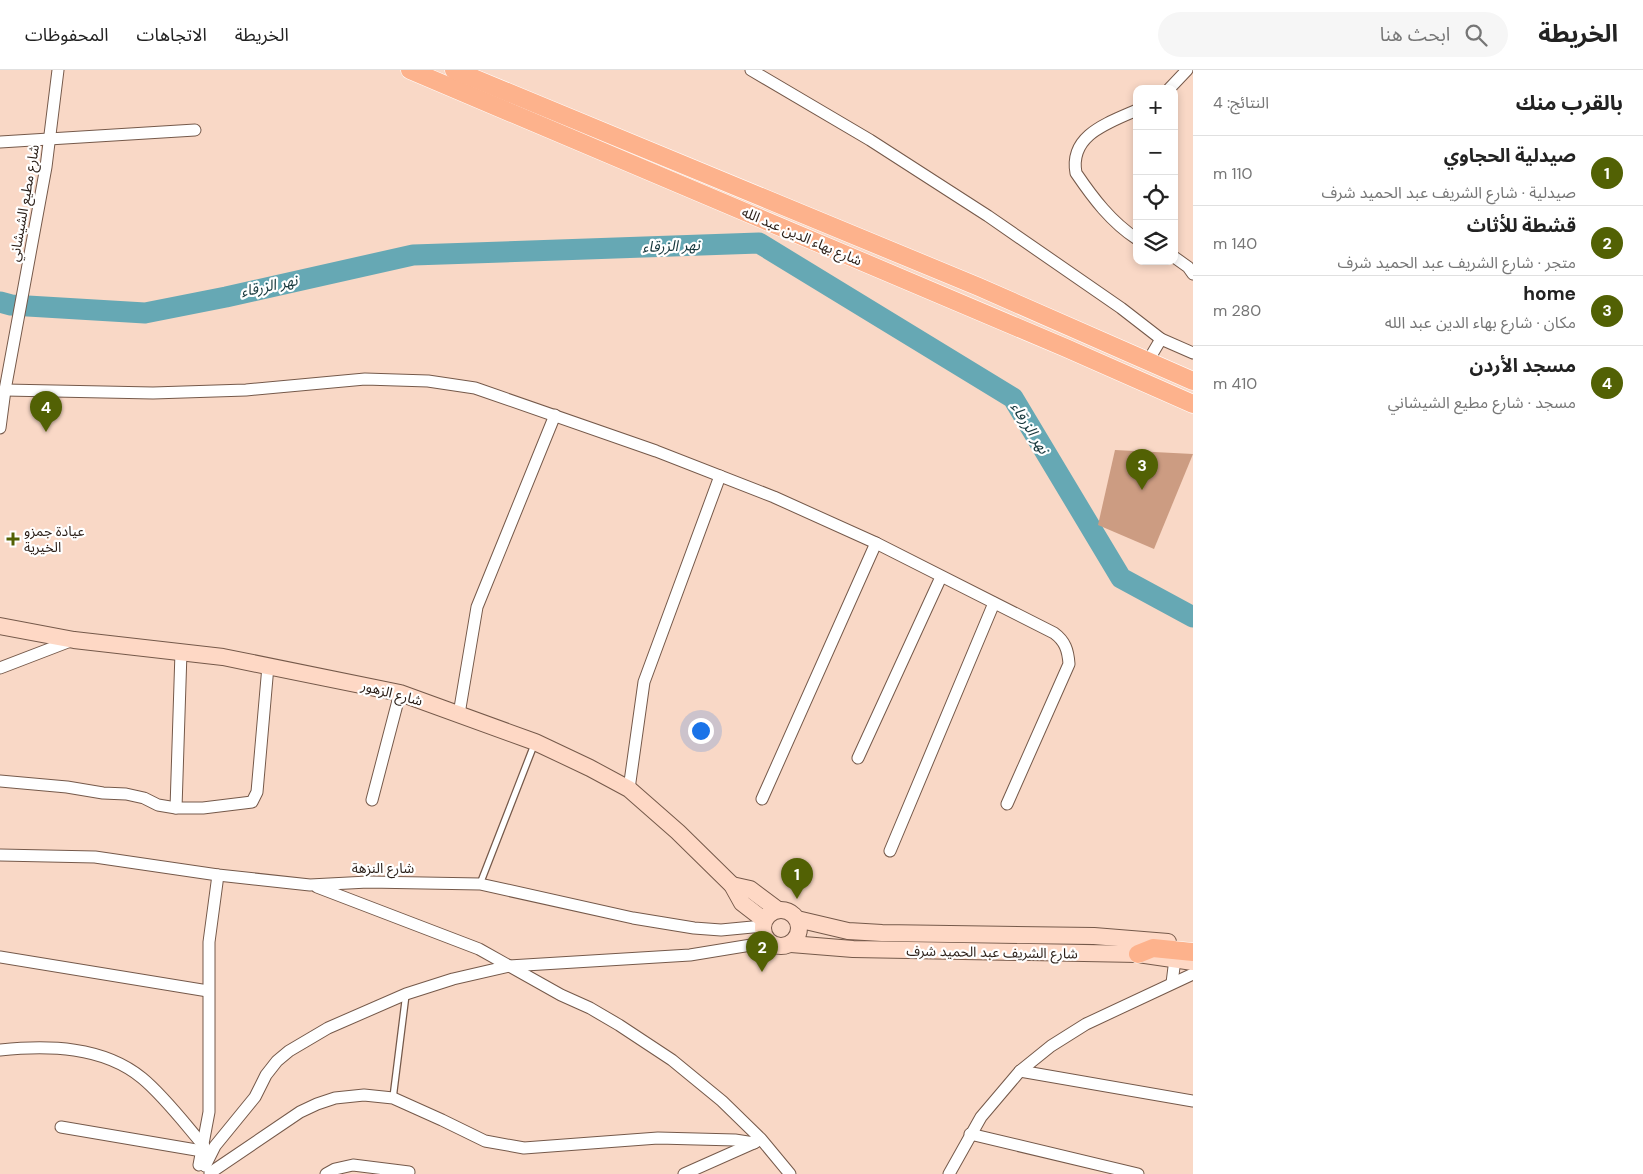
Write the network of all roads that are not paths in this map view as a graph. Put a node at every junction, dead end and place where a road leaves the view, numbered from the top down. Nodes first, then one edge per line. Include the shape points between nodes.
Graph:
1 (58, 70) edge
2 (410, 70) edge
3 (751, 70) edge
4 (1187, 70) edge
5 (458, 78) edge
6 (1173, 85) edge
7 (1133, 112) edge
8 (195, 130) dead end
9 (50, 140) junction
10 (0, 142) edge
11 (1133, 236) edge
12 (1178, 261) edge
13 (1193, 274) edge
14 (1161, 339) junction
15 (1193, 354) edge
16 (1148, 361) junction
17 (1193, 381) edge
18 (5, 390) junction
19 (1193, 404) edge
20 (2, 405) edge
21 (555, 415) junction
22 (0, 428) edge
23 (720, 476) junction
24 (876, 543) junction
25 (941, 577) junction
26 (994, 603) junction
27 (0, 626) edge
28 (74, 640) junction
29 (181, 652) junction
30 (268, 666) junction
31 (0, 668) edge
32 (400, 693) junction
33 (459, 714) junction
34 (535, 742) junction
35 (858, 758) dead end
36 (0, 781) edge
37 (629, 790) junction
38 (762, 799) dead end
39 (372, 800) dead end
40 (1008, 804) dead end
41 (176, 808) junction
42 (890, 851) dead end
43 (0, 855) edge
44 (218, 875) junction
45 (480, 884) junction
46 (310, 885) junction
47 (732, 885) junction
48 (778, 910) junction
49 (797, 919) junction
50 (764, 923) junction
51 (770, 942) junction
52 (790, 944) junction
53 (1192, 945) edge
54 (1138, 954) junction
55 (0, 956) edge
56 (1175, 960) junction
57 (1193, 962) edge
58 (508, 966) junction
59 (1193, 974) edge
60 (1172, 983) junction
61 (208, 991) junction
62 (406, 994) junction
63 (0, 1050) edge
64 (1020, 1071) junction
65 (393, 1098) junction
66 (1193, 1101) edge
67 (61, 1128) dead end
68 (970, 1134) junction
69 (757, 1141) junction
70 (203, 1148) junction
71 (203, 1171) edge
72 (409, 1172) dead end
73 (326, 1174) edge
74 (684, 1174) edge
75 (790, 1174) edge
76 (949, 1174) edge
77 (1138, 1174) edge

1 - 9 street, شارع مطيع الشيشاني
2 - 5 main road, شارع بهاء الدين عبد الله
3 - 14 street via 870,140 988,216
4 - 6 street
5 - 16 main road, شارع بهاء الدين عبد الله via 961,280
5 - 19 main road, شارع بهاء الدين عبد الله
7 - 11 street via 1089,135 1079,145 1074,165 1076,173 1111,218
8 - 9 street
9 - 10 street
9 - 18 street, شارع مطيع الشيشاني
12 - 13 street
14 - 15 street
14 - 16 street
16 - 17 main road, شارع بهاء الدين عبد الله
18 - 20 street, شارع مطيع الشيشاني
18 - 21 street via 153,393 246,390 365,379 428,381 475,388
20 - 22 street, شارع مطيع الشيشاني
21 - 23 street
21 - 33 street via 476,607
23 - 24 street
23 - 37 street via 644,682
24 - 25 street
24 - 38 street
25 - 26 street
25 - 35 street
26 - 40 street via 1062,639 1069,664
26 - 42 street
27 - 28 main road, شارع الزهور
28 - 29 main road, شارع الزهور
28 - 31 street
29 - 30 main road, شارع الزهور
29 - 41 street
30 - 32 main road, شارع الزهور
30 - 41 street via 255,800 203,808
32 - 33 main road, شارع الزهور
32 - 39 street
33 - 34 main road, شارع الزهور
34 - 37 main road, شارع الزهور
34 - 45 lane
36 - 41 street via 126,794
37 - 47 main road, شارع الزهور
43 - 44 street, شارع النزهة via 95,857
44 - 46 street, شارع النزهة
44 - 61 street via 208,942
45 - 46 street, شارع النزهة via 368,882
45 - 50 street, شارع النزهة via 632,918 694,928 721,930
46 - 58 street via 480,949
47 - 48 main road, شارع الزهور via 750,889
47 - 50 main road, شارع الزهور via 742,902
48 - 49 main road via 789,911
48 - 50 main road via 768,915
49 - 52 main road via 800,930
49 - 53 main road, شارع الشريف عبد الحميد شرف via 848,931 1094,936
50 - 51 main road via 763,932
51 - 52 main road via 780,946
51 - 58 street via 690,955
52 - 54 main road, شارع الشريف عبد الحميد شرف via 852,949
53 - 54 main road via 1154,948
54 - 56 main road, شارع الشريف عبد الحميد شرف
55 - 61 street
56 - 57 main road, شارع الشريف عبد الحميد شرف
56 - 60 street
58 - 62 street
58 - 69 street via 590,1008 672,1060 722,1101
59 - 60 street
60 - 64 street via 1086,1024
61 - 70 street via 208,1112
62 - 65 lane
62 - 71 street via 328,1028 288,1051 266,1075 255,1097 216,1146
63 - 70 street via 28,1047 84,1051 116,1061 142,1078
64 - 66 street
64 - 68 street
65 - 69 street via 485,1141 509,1147 658,1138
65 - 71 street via 364,1095 335,1098 317,1104
67 - 70 street
68 - 76 street
68 - 77 street
69 - 74 street
69 - 75 street
70 - 71 street
72 - 73 street via 353,1165

